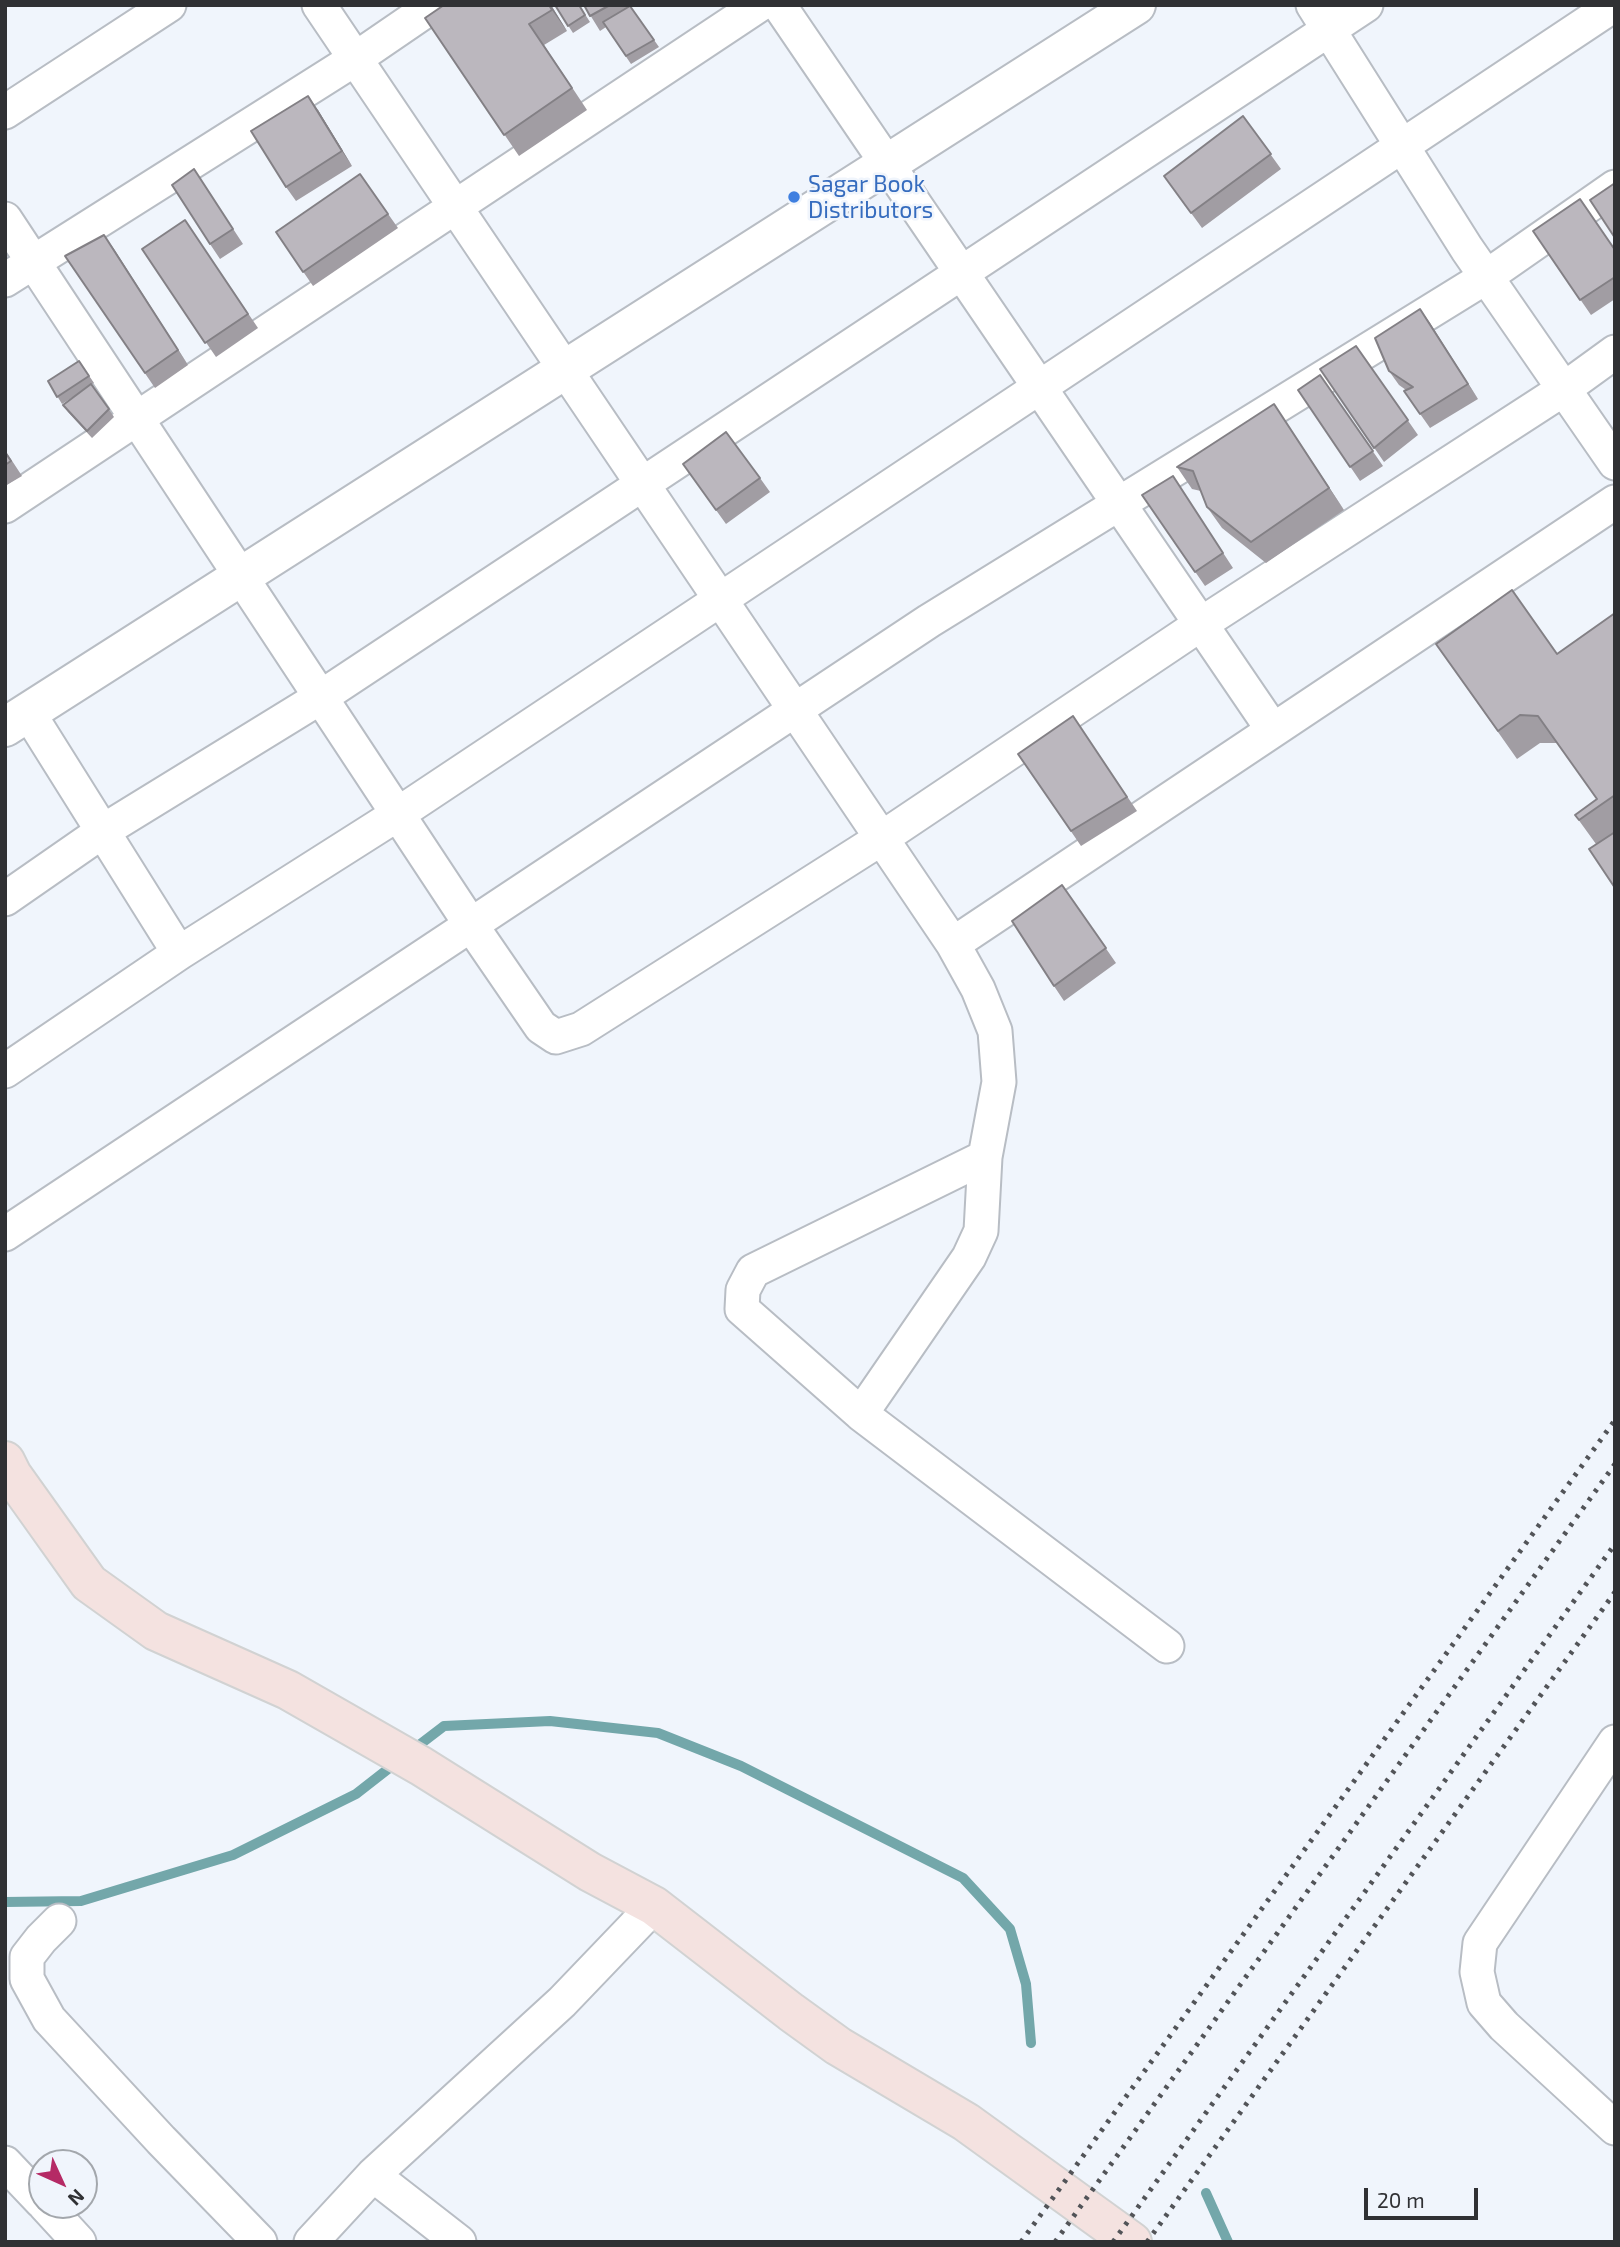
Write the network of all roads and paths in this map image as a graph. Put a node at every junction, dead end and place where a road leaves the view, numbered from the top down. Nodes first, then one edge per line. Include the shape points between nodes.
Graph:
1 (169, 5) edge
2 (319, 5) edge
3 (434, 5) edge
4 (759, 5) edge
5 (779, 5) edge
6 (1136, 5) edge
7 (1366, 5) edge
8 (1614, 5) edge
9 (1320, 18) edge
10 (355, 59) junction
11 (5, 112) edge
12 (1402, 147) junction
13 (887, 164) junction
14 (1615, 187) edge
15 (455, 207) junction
16 (5, 219) edge
17 (33, 261) junction
18 (962, 273) junction
19 (1486, 277) junction
20 (5, 280) edge
21 (1615, 352) edge
22 (565, 370) junction
23 (1040, 388) junction
24 (1564, 389) junction
25 (137, 419) junction
26 (1615, 463) edge
27 (642, 484) junction
28 (1615, 502) edge
29 (1119, 504) junction
30 (5, 506) edge
31 (241, 576) junction
32 (720, 600) junction
33 (1201, 624) junction
34 (321, 697) junction
35 (794, 710) junction
36 (17, 720) edge
37 (1273, 730) junction
38 (398, 814) junction
39 (103, 831) junction
40 (882, 838) junction
41 (5, 899) edge
42 (471, 925) junction
43 (953, 944) junction
44 (179, 953) junction
45 (5, 1071) edge
46 (985, 1157) junction
47 (5, 1234) edge
48 (860, 1413) junction
49 (5, 1461) edge
50 (1167, 1646) dead end
51 (1615, 1742) edge
52 (654, 1906) junction
53 (59, 1921) dead end
54 (1615, 2128) edge
55 (5, 2163) edge
56 (373, 2175) junction
57 (28, 2188) edge
58 (57, 2219) edge
59 (79, 2242) edge
60 (260, 2242) edge
61 (311, 2242) edge
62 (459, 2242) edge
63 (1132, 2242) edge

1 - 11 street
2 - 10 street
3 - 10 street
4 - 15 street
5 - 13 street
6 - 13 main road
7 - 9 street
8 - 12 street
9 - 12 street
9 - 18 street
10 - 15 street
10 - 17 street
12 - 19 street
12 - 23 street
13 - 18 street
13 - 22 main road
14 - 19 street
15 - 22 street
15 - 25 street
16 - 17 street
17 - 20 street
17 - 25 street
18 - 23 street
18 - 27 street
19 - 24 street
19 - 29 street
21 - 24 street
22 - 27 street
22 - 31 main road
23 - 29 street
23 - 32 street
24 - 26 street
24 - 33 street
25 - 30 street
25 - 31 street
27 - 32 street
27 - 34 street
28 - 37 street
29 - 33 street
29 - 35 street
31 - 34 street
31 - 36 main road
32 - 35 street
32 - 38 street
33 - 37 street
33 - 40 street
34 - 38 street
34 - 39 street
35 - 40 street
35 - 42 street
36 - 39 street
37 - 43 street
38 - 42 street
38 - 44 street
39 - 41 street
39 - 44 street
40 - 42 street via 581,1029 556,1037 541,1027
40 - 43 street
42 - 47 street
43 - 46 street via 995,1031 999,1082
44 - 45 street
46 - 48 street via 981,1231 968,1257
46 - 48 street via 753,1270 743,1290 742,1308
48 - 50 street
49 - 52 main road via 89,1583 156,1632 288,1690
51 - 54 street via 1480,1942 1477,1972 1484,2003 1503,2026
52 - 56 street via 562,2002
52 - 63 main road via 838,2046 967,2122
53 - 60 street via 27,1957 27,1979 49,2019
55 - 57 street
56 - 61 street
56 - 62 street
58 - 59 street

